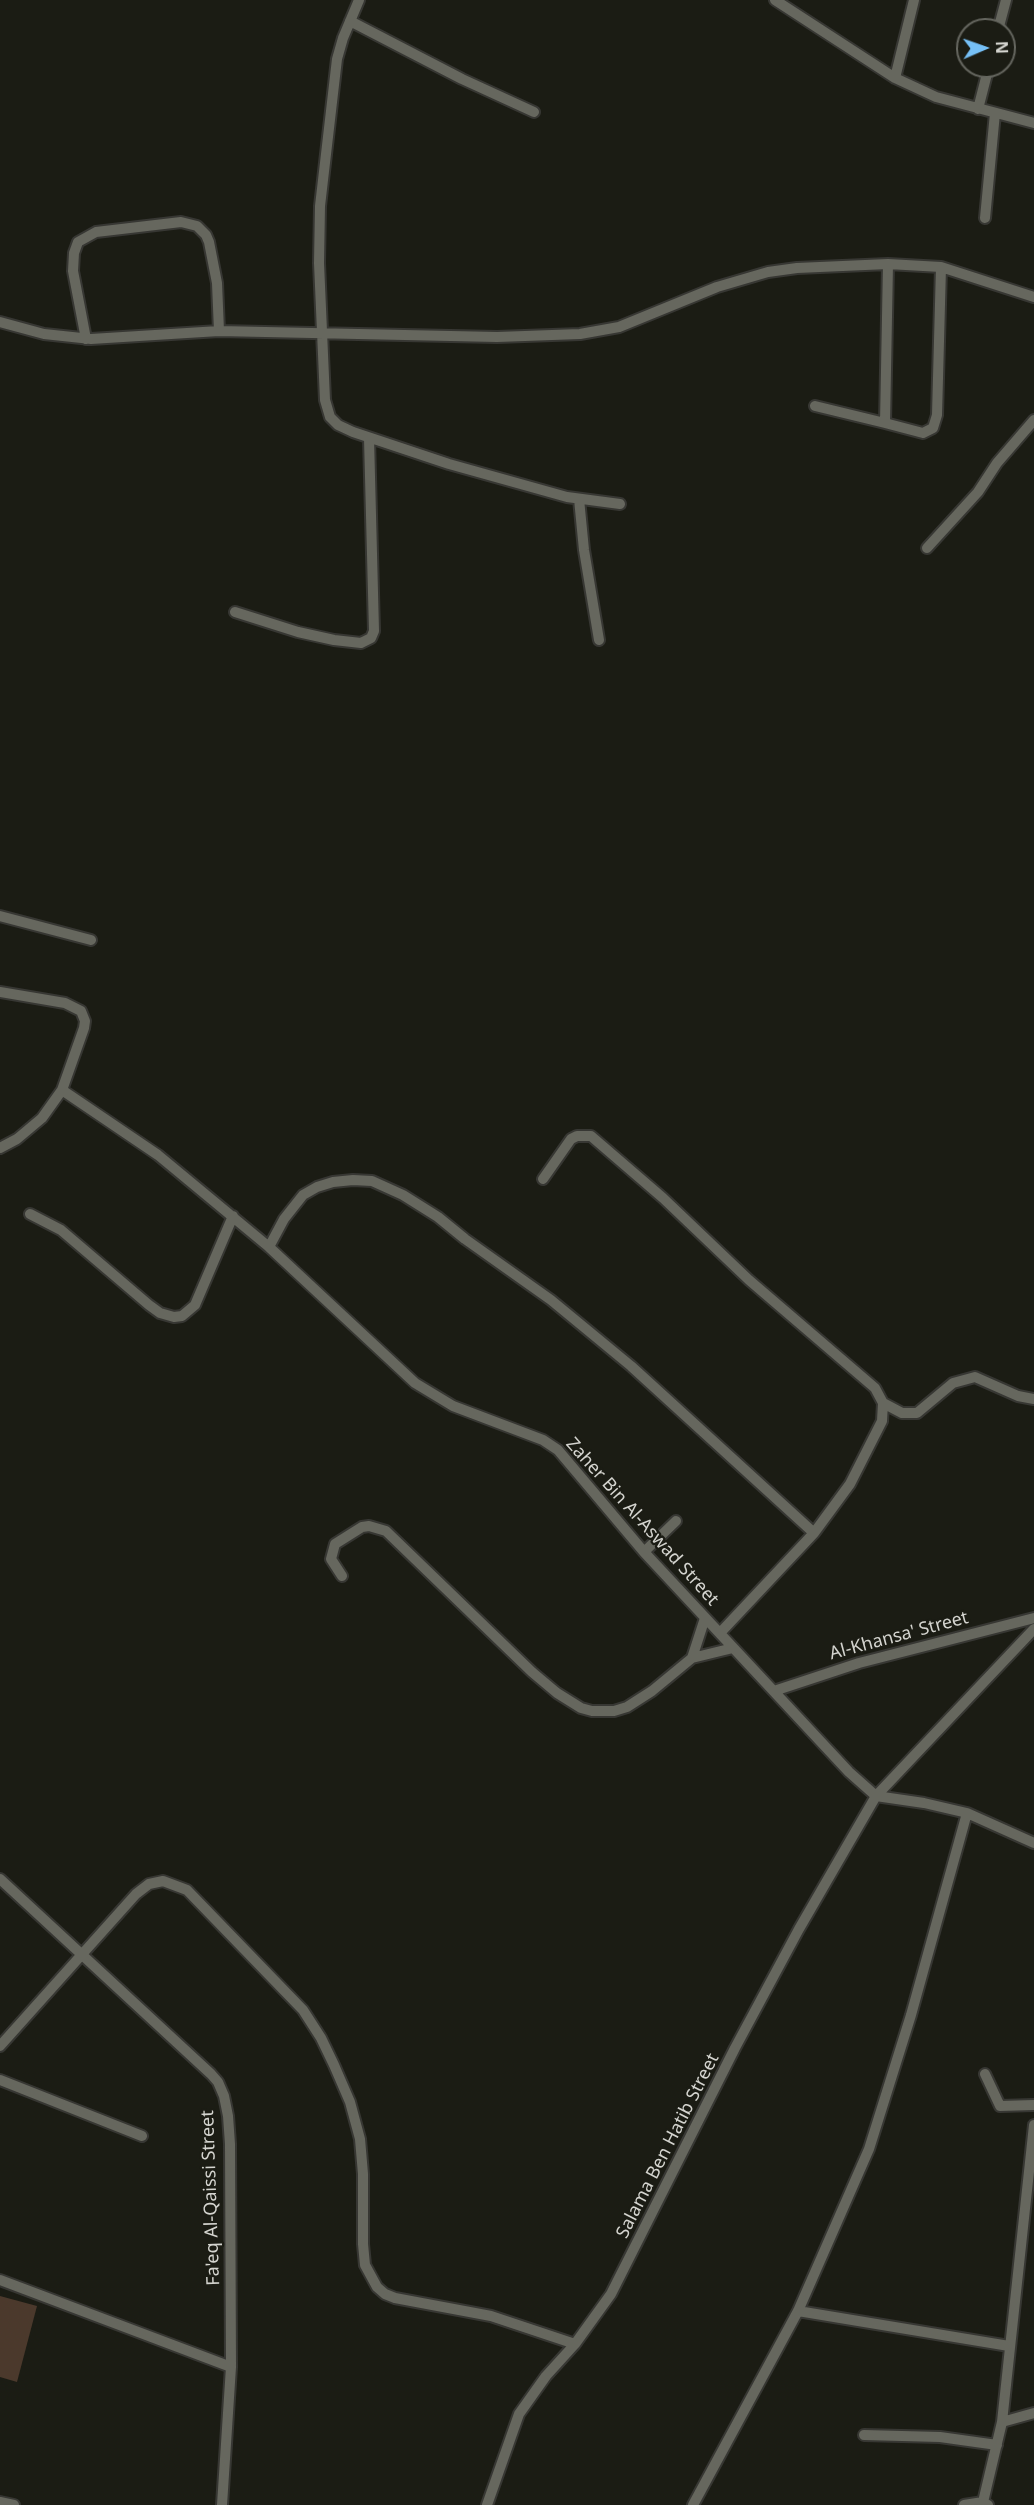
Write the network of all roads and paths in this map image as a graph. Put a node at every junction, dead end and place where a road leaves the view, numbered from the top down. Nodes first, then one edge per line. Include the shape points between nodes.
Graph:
1 (359, 0) edge
2 (775, 0) edge
3 (914, 0) edge
4 (1006, 0) edge
5 (1001, 18) edge
6 (350, 21) junction
7 (896, 78) junction
8 (986, 78) edge
9 (978, 109) junction
10 (534, 112) dead end
11 (995, 113) junction
12 (1034, 123) edge
13 (985, 218) dead end
14 (888, 264) junction
15 (942, 267) junction
16 (1034, 297) edge
17 (0, 322) edge
18 (219, 331) junction
19 (324, 334) junction
20 (86, 339) junction
21 (815, 406) dead end
22 (1034, 420) edge
23 (885, 423) junction
24 (369, 438) junction
25 (579, 499) junction
26 (620, 504) dead end
27 (927, 548) dead end
28 (235, 612) dead end
29 (599, 640) dead end
30 (0, 916) edge
31 (91, 940) dead end
32 (0, 992) edge
33 (62, 1090) junction
34 (0, 1148) edge
35 (543, 1179) dead end
36 (30, 1214) dead end
37 (233, 1216) junction
38 (268, 1247) junction
39 (1034, 1399) edge
40 (883, 1403) junction
41 (676, 1521) dead end
42 (813, 1533) junction
43 (644, 1552) junction
44 (342, 1576) dead end
45 (705, 1618) junction
46 (1034, 1618) edge
47 (1034, 1629) edge
48 (720, 1634) junction
49 (733, 1648) junction
50 (692, 1658) junction
51 (774, 1691) junction
52 (876, 1796) junction
53 (967, 1813) junction
54 (1034, 1843) edge
55 (0, 1879) edge
56 (81, 1955) junction
57 (3, 2038) edge
58 (985, 2074) dead end
59 (0, 2080) edge
60 (1034, 2105) edge
61 (1034, 2125) edge
62 (142, 2136) dead end
63 (0, 2280) edge
64 (798, 2311) junction
65 (574, 2344) junction
66 (1009, 2346) junction
67 (231, 2367) junction
68 (1034, 2413) edge
69 (1002, 2422) junction
70 (864, 2435) dead end
71 (997, 2445) junction
72 (0, 2502) edge
73 (985, 2503) edge
74 (14, 2505) edge
75 (222, 2505) edge
76 (487, 2505) edge
77 (693, 2505) edge
78 (964, 2505) edge

1 - 6 street
2 - 7 street
3 - 7 street
4 - 5 street
6 - 10 street
6 - 19 street via 337,59 320,206
7 - 9 street via 936,97
8 - 9 street
9 - 11 street
11 - 12 street
11 - 13 street
14 - 15 street
14 - 19 street via 768,272 601,331 497,337
14 - 23 street
15 - 16 street
15 - 23 street via 935,421 929,432 923,433
17 - 20 street via 44,334
18 - 19 street
18 - 20 street
18 - 20 street via 217,283 209,242 197,226 181,222 96,232 78,242 73,271
19 - 24 street via 325,400 330,417 338,425
21 - 23 street
22 - 27 street via 978,492
24 - 25 street
24 - 28 street via 374,632 371,638 361,643 334,640
25 - 26 street
25 - 29 street
30 - 31 street
32 - 33 street via 65,1003 84,1015 84,1028
33 - 34 street via 42,1118
33 - 37 street, Zaher Bin Al-Aswad Street via 158,1155
35 - 40 street via 571,1139 591,1136 875,1388
36 - 37 street via 66,1234 160,1313 174,1317 182,1316 195,1305
37 - 38 street, Zaher Bin Al-Aswad Street
38 - 42 street via 303,1195 318,1187 333,1182 372,1181 403,1195 551,1300 631,1366
38 - 43 street, Zaher Bin Al-Aswad Street via 415,1383 453,1406 551,1444
39 - 40 street via 975,1377 953,1383 917,1413 902,1413
40 - 42 street via 882,1421 864,1460
41 - 43 street
42 - 48 street
43 - 45 street, Zaher Bin Al-Aswad Street
44 - 50 street via 331,1559 335,1544 362,1527 386,1531 532,1672 557,1693 591,1711 627,1707
45 - 48 street, Zaher Bin Al-Aswad Street
45 - 50 street
46 - 51 street, Al-Khansa' Street via 870,1660
47 - 52 street, Salama Ben Hatib Street
48 - 49 street, Zaher Bin Al-Aswad Street
49 - 50 street
49 - 51 street, Zaher Bin Al-Aswad Street
51 - 52 street, Zaher Bin Al-Aswad Street
52 - 53 street
52 - 65 street, Salama Ben Hatib Street via 735,2048 611,2295
53 - 54 street
53 - 64 street via 869,2149
55 - 56 street, Fa'eq Al-Qaissi Street
56 - 57 street
56 - 65 street via 149,1884 163,1881 187,1890 303,2010 334,2065 360,2139 363,2244 366,2265 377,2287 395,2298 491,2316
56 - 67 street, Fa'eq Al-Qaissi Street via 212,2074 224,2096 230,2144
58 - 60 street via 1000,2106
59 - 62 street
61 - 66 street
63 - 67 street
64 - 66 street
64 - 77 street
65 - 76 street, Salama Ben Hatib Street via 519,2414
66 - 69 street
67 - 75 street, Fa'eq Al-Qaissi Street
68 - 69 street
69 - 71 street
70 - 71 street via 940,2437
71 - 73 street
72 - 74 street
73 - 78 street

